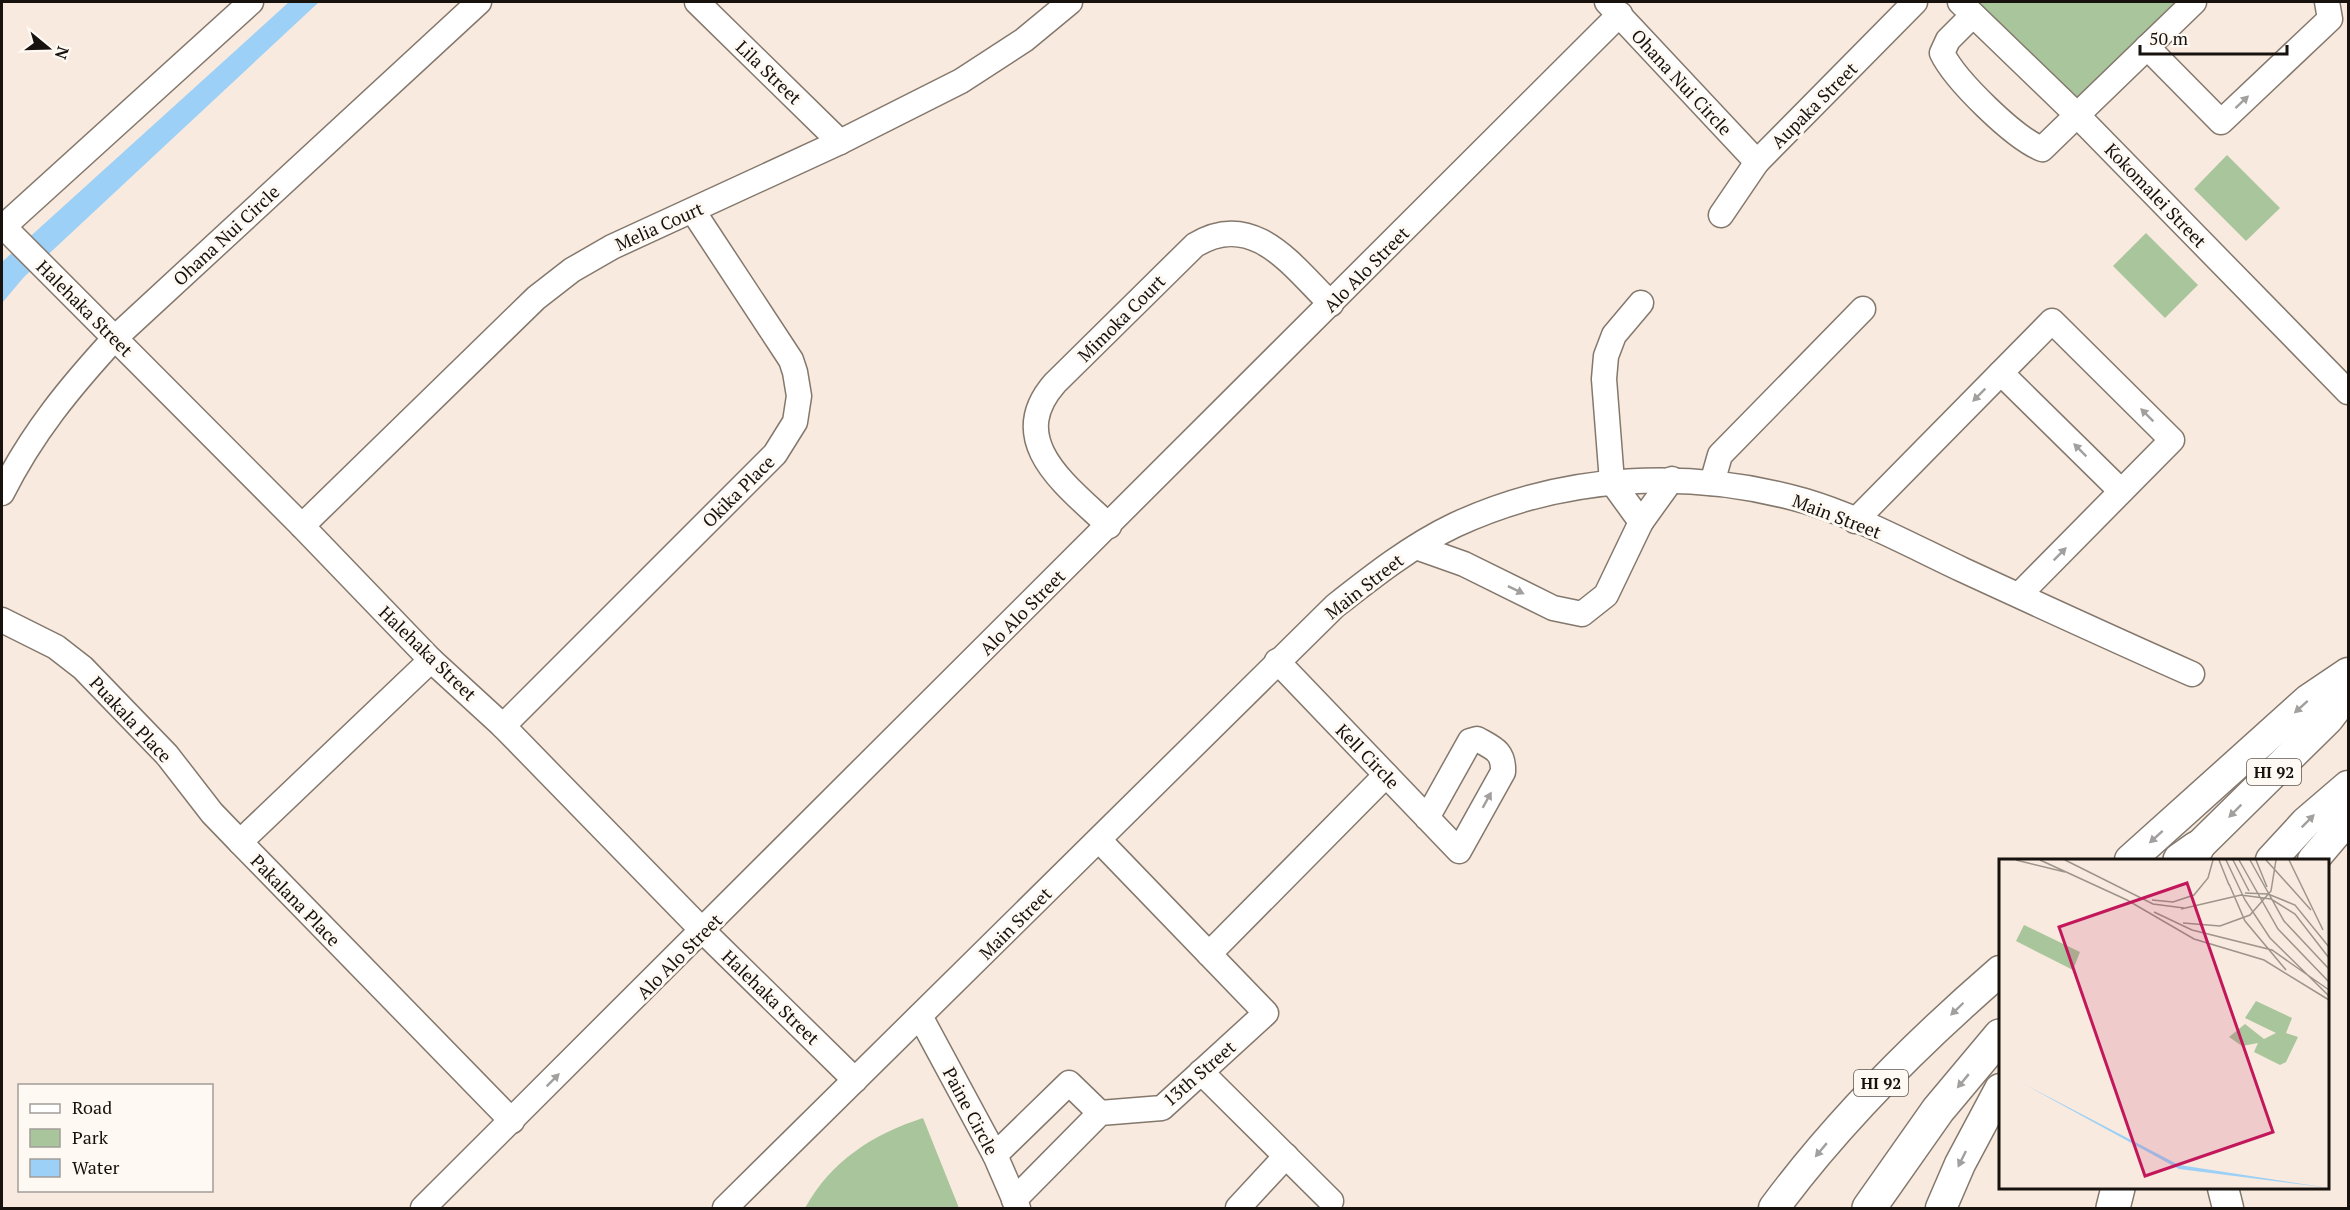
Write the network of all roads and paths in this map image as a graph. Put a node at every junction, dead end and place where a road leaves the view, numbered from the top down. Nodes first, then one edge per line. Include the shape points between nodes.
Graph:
1 (251, 2) edge
2 (479, 2) edge
3 (697, 2) edge
4 (1070, 2) edge
5 (1915, 2) edge
6 (2194, 2) edge
7 (2327, 2) edge
8 (1614, 8) edge
9 (1967, 8) edge
10 (2147, 47) junction
11 (2077, 115) junction
12 (840, 142) junction
13 (1756, 162) junction
14 (693, 211) junction
15 (1721, 215) dead end
16 (5, 229) edge
17 (1641, 303) dead end
18 (1331, 304) junction
19 (1863, 309) dead end
20 (114, 338) junction
21 (2001, 373) junction
22 (2349, 392) edge
23 (1672, 479) junction
24 (1612, 482) junction
25 (1712, 483) junction
26 (2121, 491) junction
27 (2, 493) edge
28 (1855, 521) junction
29 (1463, 522) junction
30 (1641, 522) junction
31 (302, 526) junction
32 (1109, 526) junction
33 (1416, 547) junction
34 (1464, 564) junction
35 (2019, 595) junction
36 (2, 620) edge
37 (431, 660) junction
38 (1277, 662) junction
39 (2192, 674) dead end
40 (2349, 674) edge
41 (2349, 693) edge
42 (503, 726) junction
43 (1386, 775) junction
44 (2349, 786) edge
45 (1427, 818) junction
46 (2349, 819) edge
47 (1099, 840) junction
48 (240, 842) junction
49 (2189, 856) edge
50 (2132, 859) edge
51 (2273, 859) edge
52 (2315, 859) edge
53 (703, 931) junction
54 (1209, 954) junction
55 (1999, 973) edge
56 (920, 1016) junction
57 (1999, 1038) edge
58 (1202, 1072) junction
59 (855, 1080) junction
60 (1999, 1093) edge
61 (1100, 1113) junction
62 (512, 1121) junction
63 (995, 1155) junction
64 (1286, 1156) junction
65 (2118, 1189) edge
66 (2131, 1189) edge
67 (2223, 1189) edge
68 (1331, 1202) dead end
69 (1016, 1204) edge
70 (423, 1209) edge
71 (725, 1209) edge
72 (1238, 1209) edge
73 (1774, 1209) edge
74 (1869, 1209) edge
75 (1941, 1209) edge
76 (2113, 1209) edge
77 (2128, 1209) edge
78 (2228, 1209) edge

1 - 16 street
2 - 20 street, Ohana Nui Circle
3 - 12 street, Lila Street
4 - 12 street, Melia Court via 1024,40 961,81
5 - 13 street, Aupaka Street
6 - 10 street
10 -> 7 street via 2221,122 2330,20
8 - 13 street, Ohana Nui Circle
8 - 18 street, Alo Alo Street
9 - 11 street, Kokomalei Street
9 - 11 street via 1942,53 1949,68 2015,132 2042,149
10 - 11 street
11 - 22 street, Kokomalei Street
12 - 14 street, Melia Court
13 - 15 street, Aupaka Street
14 - 31 street, Melia Court via 612,247 536,297
14 - 42 street, Okika Place via 791,360 799,396 795,422 775,454
16 - 20 street, Halehaka Street
17 - 24 street via 1620,325 1606,356 1604,379
18 - 32 street, Alo Alo Street
18 - 32 street, Mimoka Court via 1265,242 1239,234 1211,236 1195,245 1063,375 1048,390 1040,407 1038,445 1052,470
19 - 25 street via 1720,455
20 - 27 street, Ohana Nui Circle via 64,393 34,435
20 - 31 street, Halehaka Street
26 -> 21 street
26 -> 21 street via 2172,440 2052,321
21 -> 28 street
23 - 24 street, Main Street
23 - 25 street, Main Street
23 - 30 street
24 - 29 street, Main Street via 1522,499
24 - 30 street
25 - 28 street, Main Street via 1737,484 1807,501
35 -> 26 street
28 - 35 street, Main Street
29 - 33 street, Main Street
29 - 34 street
34 -> 30 street via 1553,608 1582,614 1606,595
31 - 37 street, Halehaka Street
32 - 53 street, Alo Alo Street
33 - 34 street
33 - 38 street, Main Street via 1335,606
35 - 39 street, Main Street
36 - 48 street, Puakala Place via 56,647 83,668 167,755
37 - 42 street, Halehaka Street
37 - 48 street, Pakalana Place
38 - 43 street, Kell Circle
38 - 47 street, Main Street
40 -> 50 main road, HI 92 via 2308,700
41 -> 49 main road, HI 92 via 2328,719
42 - 53 street, Halehaka Street
43 - 45 street, Kell Circle
43 - 54 street
51 -> 44 main road via 2306,822
45 -> 45 street, Kell Circle via 1459,851 1503,772 1500,752 1477,739 1470,741
46 - 52 main road
47 - 54 street
47 - 56 street, Main Street
48 - 62 street, Pakalana Place
53 - 59 street, Halehaka Street
62 -> 53 street, Alo Alo Street
54 - 58 street, 13th Street via 1266,1013
55 -> 73 main road, HI 92 via 1860,1105
56 - 59 street, Main Street
56 - 63 street, Paine Circle
57 -> 74 highway via 1938,1110
58 - 61 street, 13th Street via 1162,1108
58 - 64 street
59 - 71 street, Main Street
60 -> 75 main road via 1960,1164
61 - 63 street via 1069,1083
61 - 69 street
62 - 70 street, Alo Alo Street
63 - 69 street, Paine Circle
64 - 68 street
64 - 72 street
65 - 76 highway
66 - 77 main road
67 - 78 main road

